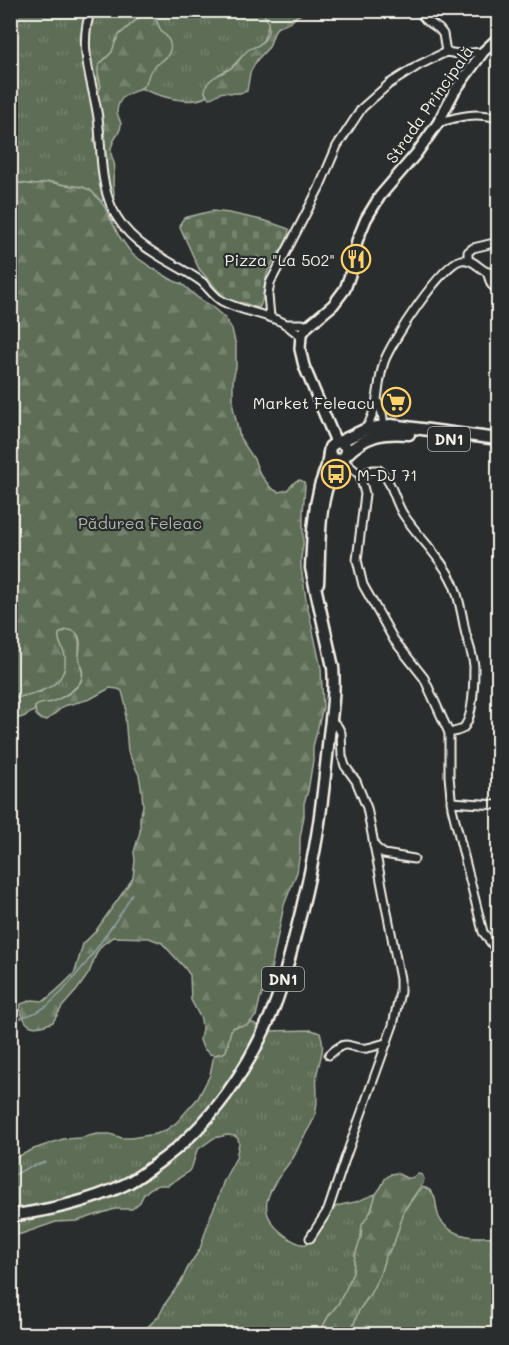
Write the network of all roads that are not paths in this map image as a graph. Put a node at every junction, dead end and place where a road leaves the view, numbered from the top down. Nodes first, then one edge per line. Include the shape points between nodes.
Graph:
1 (91, 10) edge
2 (418, 10) edge
3 (498, 38) edge
4 (446, 52) junction
5 (483, 52) junction
6 (498, 118) edge
7 (438, 123) junction
8 (498, 242) edge
9 (468, 260) junction
10 (487, 272) junction
11 (498, 273) edge
12 (498, 291) edge
13 (270, 317) junction
14 (285, 324) junction
15 (308, 326) junction
16 (301, 335) junction
17 (377, 400) junction
18 (366, 429) junction
19 (380, 430) junction
20 (498, 439) edge
21 (338, 442) junction
22 (498, 445) edge
23 (329, 453) junction
24 (344, 457) junction
25 (360, 475) junction
26 (317, 592) junction
27 (331, 720) junction
28 (449, 733) junction
29 (451, 802) junction
30 (498, 805) edge
31 (374, 846) junction
32 (414, 859) dead end
33 (498, 952) edge
34 (387, 1042) junction
35 (329, 1055) dead end
36 (10, 1216) edge
37 (310, 1238) dead end

1 - 13 street via 85,35 86,63 98,118 105,190 113,210 143,246 203,283 218,299
2 - 4 street via 443,34
3 - 5 street, Strada Principală
4 - 5 street
4 - 13 street via 389,84 362,108 337,146 270,283
5 - 7 street, Strada Principală via 454,92
6 - 7 street via 459,116
7 - 15 street, Strada Principală via 366,219 345,289
8 - 9 street via 473,248 468,252
9 - 10 street
9 - 17 street via 459,260 434,283 392,345 384,361
10 - 11 street
10 - 12 street
13 - 14 street
14 - 15 street
14 - 16 street
15 - 16 street, Strada Principală
16 - 21 street via 304,366
17 - 18 street
17 - 19 street via 381,407
18 - 19 main road, DN1
18 - 21 main road, DN1
19 - 20 main road, DN1 via 391,425
19 - 22 main road, DN1
19 - 24 main road, DN1
21 - 23 main road, DN1 via 330,447
21 - 24 main road via 345,445
23 - 24 main road via 333,459
23 - 26 main road, DN1 via 314,518 311,568
24 - 25 street
24 - 26 main road, DN1 via 331,478 323,505
25 - 28 street via 365,494 357,560 363,585 394,640 424,678
25 - 28 street via 379,470 387,478 412,528 452,581 474,665 470,716 462,730
26 - 27 main road, DN1 via 333,667
27 - 31 street via 341,733 345,766 367,808
27 - 36 main road, DN1 via 318,835 302,909 275,1005 243,1068 197,1130 127,1184 87,1199
28 - 29 street
29 - 30 street
29 - 33 street via 483,932
31 - 32 street via 384,854
31 - 34 street via 400,992
34 - 35 street via 365,1048 344,1045
34 - 37 street via 328,1210

